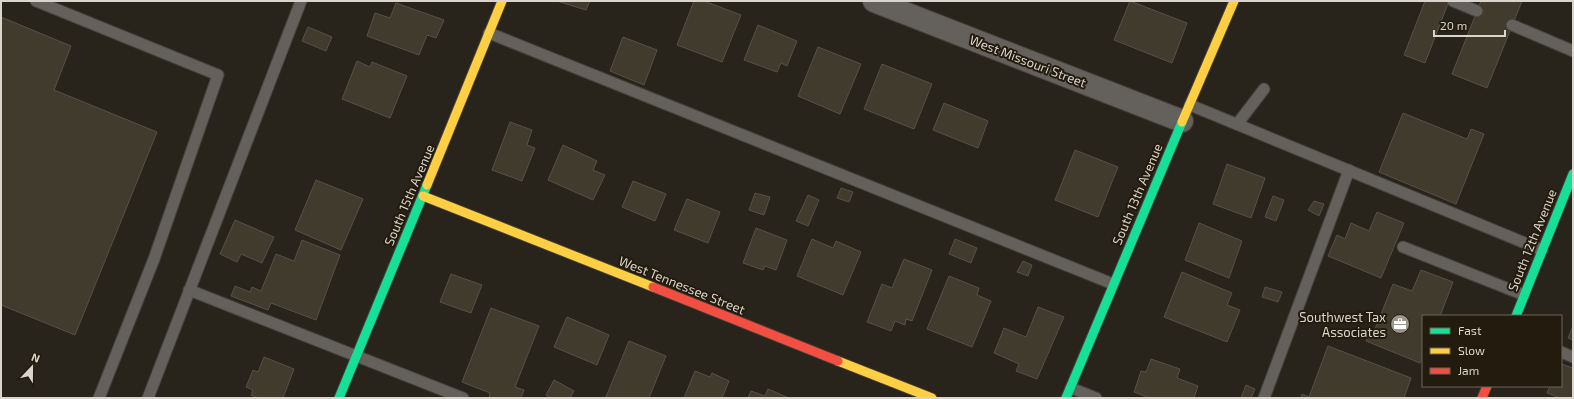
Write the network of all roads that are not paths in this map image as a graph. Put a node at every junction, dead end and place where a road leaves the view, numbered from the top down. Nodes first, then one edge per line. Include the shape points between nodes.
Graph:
1 (36, 1) edge
2 (301, 1) edge
3 (502, 1) edge
4 (874, 1) edge
5 (1234, 1) edge
6 (1453, 1) edge
7 (1477, 11) dead end
8 (1512, 25) dead end
9 (489, 33) junction
10 (1573, 51) edge
11 (1264, 89) dead end
12 (1186, 113) junction
13 (1238, 124) junction
14 (1349, 170) junction
15 (1573, 174) edge
16 (423, 196) junction
17 (1403, 247) dead end
18 (1542, 250) junction
19 (1113, 284) junction
20 (189, 290) junction
21 (1524, 295) junction
22 (1516, 315) edge
23 (1562, 352) edge
24 (356, 356) junction
25 (1573, 357) edge
26 (1487, 387) edge
27 (1068, 393) edge
28 (99, 398) edge
29 (148, 398) edge
30 (339, 398) edge
31 (463, 398) edge
32 (932, 398) edge
33 (1096, 398) edge
34 (1264, 398) edge
35 (1483, 398) edge

1 - 28 lane via 218,75 154,259
2 - 20 lane
3 - 9 street, South 15th Avenue
4 - 12 street, West Missouri Street
5 - 12 street, South 13th Avenue
6 - 7 lane
8 - 10 lane
9 - 16 street, South 15th Avenue
9 - 19 lane
11 - 13 lane
12 - 13 lane
12 - 19 street, South 13th Avenue
13 - 14 lane
14 - 18 lane
14 - 34 lane
15 - 18 street, South 12th Avenue
16 - 24 street, South 15th Avenue
16 - 32 street, West Tennessee Street
17 - 21 lane
18 - 21 street, South 12th Avenue
19 - 27 street, South 13th Avenue
20 - 24 lane
20 - 29 lane
21 - 22 street, South 12th Avenue
23 - 25 lane
24 - 30 street, South 15th Avenue
24 - 31 lane
26 - 35 street
27 - 33 lane

